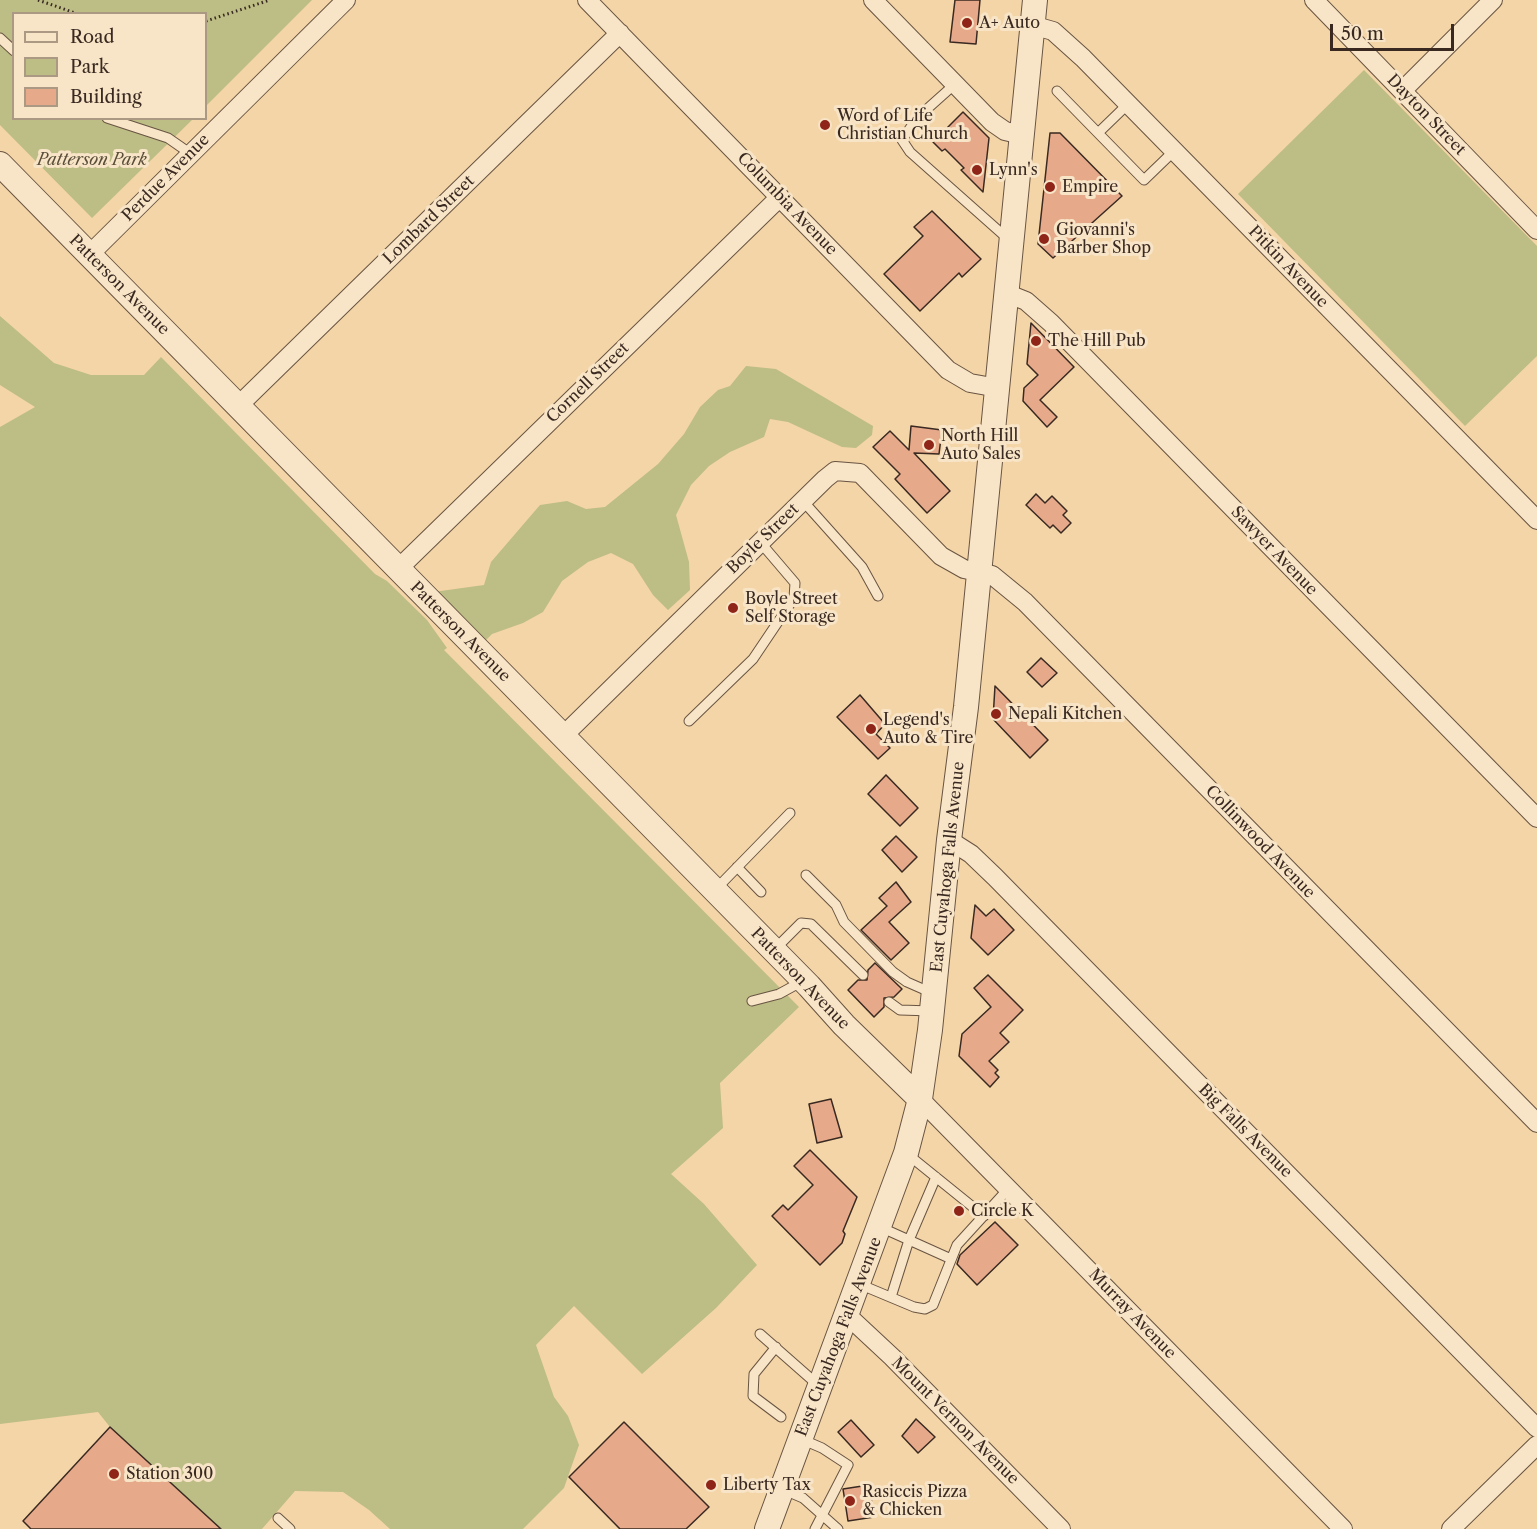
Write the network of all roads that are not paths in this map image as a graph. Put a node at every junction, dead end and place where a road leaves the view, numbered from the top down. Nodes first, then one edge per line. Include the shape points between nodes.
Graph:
1 (346, 0) edge
2 (587, 0) edge
3 (873, 0) edge
4 (1035, 0) edge
5 (1314, 0) edge
6 (1493, 0) edge
7 (1032, 25) junction
8 (620, 33) junction
9 (0, 38) edge
10 (12, 49) edge
11 (955, 84) junction
12 (1402, 90) junction
13 (1057, 91) dead end
14 (1128, 104) junction
15 (113, 120) edge
16 (1098, 133) junction
17 (1022, 135) junction
18 (1174, 151) junction
19 (191, 154) junction
20 (0, 164) edge
21 (780, 197) junction
22 (1537, 230) edge
23 (1011, 242) junction
24 (89, 255) junction
25 (1006, 293) junction
26 (998, 388) junction
27 (238, 406) junction
28 (802, 501) junction
29 (1537, 520) edge
30 (760, 542) junction
31 (398, 569) junction
32 (977, 572) junction
33 (878, 596) dead end
34 (689, 720) dead end
35 (563, 736) junction
36 (790, 813) dead end
37 (1537, 818) edge
38 (949, 840) junction
39 (737, 867) junction
40 (806, 875) dead end
41 (715, 890) junction
42 (761, 892) dead end
43 (774, 950) junction
44 (863, 975) dead end
45 (804, 980) junction
46 (752, 1001) dead end
47 (889, 1002) dead end
48 (933, 1003) junction
49 (920, 1099) junction
50 (1537, 1123) edge
51 (906, 1153) junction
52 (936, 1177) junction
53 (1009, 1188) junction
54 (984, 1216) junction
55 (880, 1227) junction
56 (909, 1240) junction
57 (949, 1258) junction
58 (859, 1284) junction
59 (891, 1297) junction
60 (848, 1316) junction
61 (760, 1334) dead end
62 (776, 1347) junction
63 (820, 1387) junction
64 (782, 1417) dead end
65 (1537, 1428) edge
66 (801, 1439) junction
67 (1537, 1445) edge
68 (782, 1489) junction
69 (823, 1516) junction
70 (278, 1518) dead end
71 (772, 1526) edge
72 (290, 1529) edge
73 (815, 1529) edge
74 (838, 1529) edge
75 (1061, 1529) edge
76 (1343, 1529) edge
77 (1451, 1529) edge

1 - 19 street, Perdue Avenue
2 - 8 street, Columbia Avenue
3 - 11 street
4 - 7 street, East Cuyahoga Falls Avenue
5 - 12 street, Dayton Street
6 - 12 street
7 - 14 street, Pitkin Avenue via 1053,32
7 - 17 street, East Cuyahoga Falls Avenue
8 - 21 street, Columbia Avenue
8 - 27 street, Lombard Street
9 - 10 lane
11 - 17 street via 1002,129
11 - 23 lane via 917,118 902,140 910,152
12 - 22 street, Dayton Street
13 - 16 lane
14 - 16 lane
14 - 18 street, Pitkin Avenue
15 - 19 lane via 168,138
16 - 18 lane via 1144,180
17 - 23 street, East Cuyahoga Falls Avenue
18 - 29 street, Pitkin Avenue
19 - 24 street, Perdue Avenue
20 - 24 street, Patterson Avenue
21 - 26 street, Columbia Avenue via 948,370 970,383
21 - 31 street, Cornell Street
23 - 25 street, East Cuyahoga Falls Avenue
24 - 27 street, Patterson Avenue
25 - 26 street, East Cuyahoga Falls Avenue
25 - 37 street, Sawyer Avenue via 1028,303 1051,323
26 - 32 street, East Cuyahoga Falls Avenue
27 - 31 street, Patterson Avenue
28 - 30 street, Boyle Street
28 - 32 street, Boyle Street via 835,471 860,473 941,556
28 - 33 lane via 862,567
30 - 34 lane via 795,583 794,598 753,659
30 - 35 street, Boyle Street
31 - 35 street, Patterson Avenue
32 - 38 street, East Cuyahoga Falls Avenue via 966,707
32 - 50 street, Collinwood Avenue via 993,575 1024,602
35 - 41 street, Patterson Avenue
36 - 39 lane
38 - 48 street, East Cuyahoga Falls Avenue
38 - 65 street, Big Falls Avenue via 995,877
39 - 41 lane
39 - 42 lane
40 - 48 lane via 836,905 844,922 893,972
41 - 43 street, Patterson Avenue
43 - 44 lane via 801,923 811,924
43 - 45 street, Patterson Avenue
45 - 46 lane via 779,994
45 - 49 street, Patterson Avenue
47 - 48 lane via 900,1010
48 - 49 street, East Cuyahoga Falls Avenue
49 - 51 street, East Cuyahoga Falls Avenue
49 - 53 street, Murray Avenue
51 - 52 lane
51 - 55 street, East Cuyahoga Falls Avenue
52 - 54 lane
52 - 56 lane
53 - 54 lane
53 - 76 street, Murray Avenue
54 - 57 lane
55 - 56 lane
55 - 58 street, East Cuyahoga Falls Avenue
56 - 57 lane
56 - 59 lane
57 - 59 lane via 933,1305 925,1309
58 - 59 lane
58 - 60 street, East Cuyahoga Falls Avenue
60 - 63 street, East Cuyahoga Falls Avenue
60 - 75 street, Mount Vernon Avenue
61 - 62 lane
62 - 63 lane
62 - 64 lane via 754,1374 753,1396
63 - 66 street, East Cuyahoga Falls Avenue
66 - 68 street, East Cuyahoga Falls Avenue
66 - 69 lane via 848,1466
67 - 77 street
68 - 69 lane via 803,1498
68 - 71 street, East Cuyahoga Falls Avenue
69 - 73 lane
69 - 74 lane
70 - 72 lane

